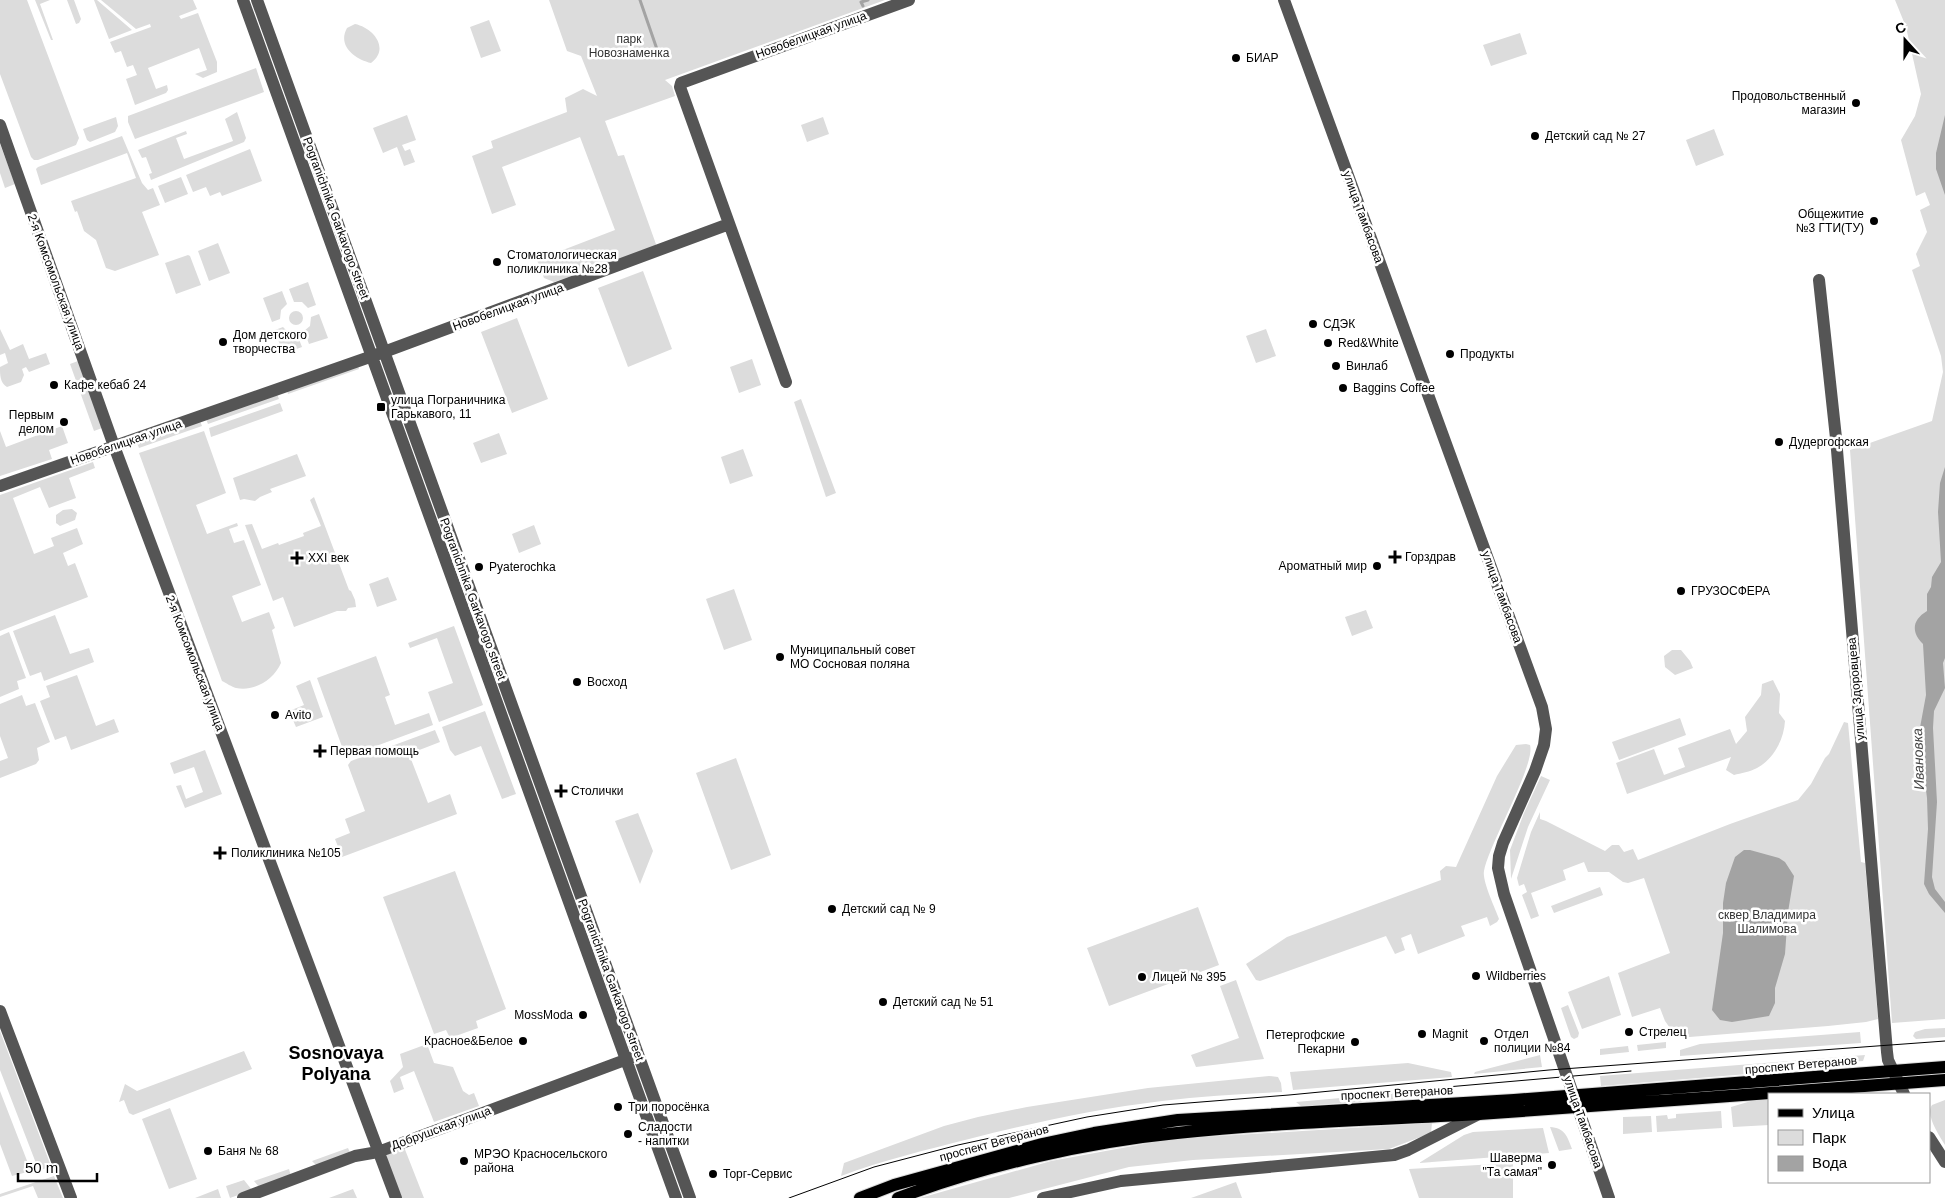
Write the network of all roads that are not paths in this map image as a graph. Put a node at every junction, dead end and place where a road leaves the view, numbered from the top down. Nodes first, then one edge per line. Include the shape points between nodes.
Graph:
1 (243, 0) edge
2 (257, 0) edge
3 (909, 0) edge
4 (1284, 0) edge
5 (0, 125) edge
6 (729, 224) junction
7 (1819, 280) dead end
8 (378, 354) junction
9 (786, 382) dead end
10 (114, 446) junction
11 (0, 486) edge
12 (0, 1011) edge
13 (638, 1055) junction
14 (626, 1060) junction
15 (1945, 1067) edge
16 (1892, 1072) junction
17 (1945, 1080) edge
18 (1901, 1089) edge
19 (1792, 1093) edge
20 (1768, 1094) edge
21 (1575, 1101) junction
22 (1479, 1114) junction
23 (1930, 1139) edge
24 (378, 1152) junction
25 (1945, 1162) edge
26 (71, 1198) edge
27 (243, 1198) edge
28 (396, 1198) edge
29 (676, 1198) edge
30 (690, 1198) edge
31 (860, 1198) edge
32 (898, 1198) edge
33 (1043, 1198) edge
34 (1609, 1198) edge

1 - 8 street, Pogranichnika Garkavogo street
2 - 8 street, Pogranichnika Garkavogo street
3 - 6 street, Новобелицкая улица via 681,82 680,87
4 - 21 street, улица Тамбасова via 1542,707 1546,729 1544,745 1503,843 1498,868
5 - 10 street, 2-я Комсомольская улица
6 - 8 street, Новобелицкая улица
6 - 9 street
7 - 16 street, улица Здоровцева via 1836,438 1887,1052
8 - 10 street, Новобелицкая улица
8 - 13 street, Pogranichnika Garkavogo street
8 - 14 street, Pogranichnika Garkavogo street
10 - 11 street, Новобелицкая улица
10 - 24 street, 2-я Комсомольская улица
12 - 26 street
13 - 14 street, Добрушская улица
13 - 30 street, Pogranichnika Garkavogo street
14 - 24 street, Добрушская улица
14 - 29 street, Pogranichnika Garkavogo street
15 - 16 main road, проспект Ветеранов
16 - 18 street, улица Здоровцева
16 - 21 main road, проспект Ветеранов
17 - 18 main road, проспект Ветеранов
18 - 19 main road, проспект Ветеранов
20 - 21 main road, проспект Ветеранов
21 - 22 main road, проспект Ветеранов
21 - 31 main road, проспект Ветеранов via 1476,1102 1151,1124 1042,1144 894,1185
21 - 34 street, улица Тамбасова
22 - 32 main road, проспект Ветеранов via 1151,1136 1046,1155
22 - 33 street via 1394,1155 1121,1181
23 - 25 street
24 - 27 street, Добрушская улица via 355,1156
24 - 28 street, 2-я Комсомольская улица

